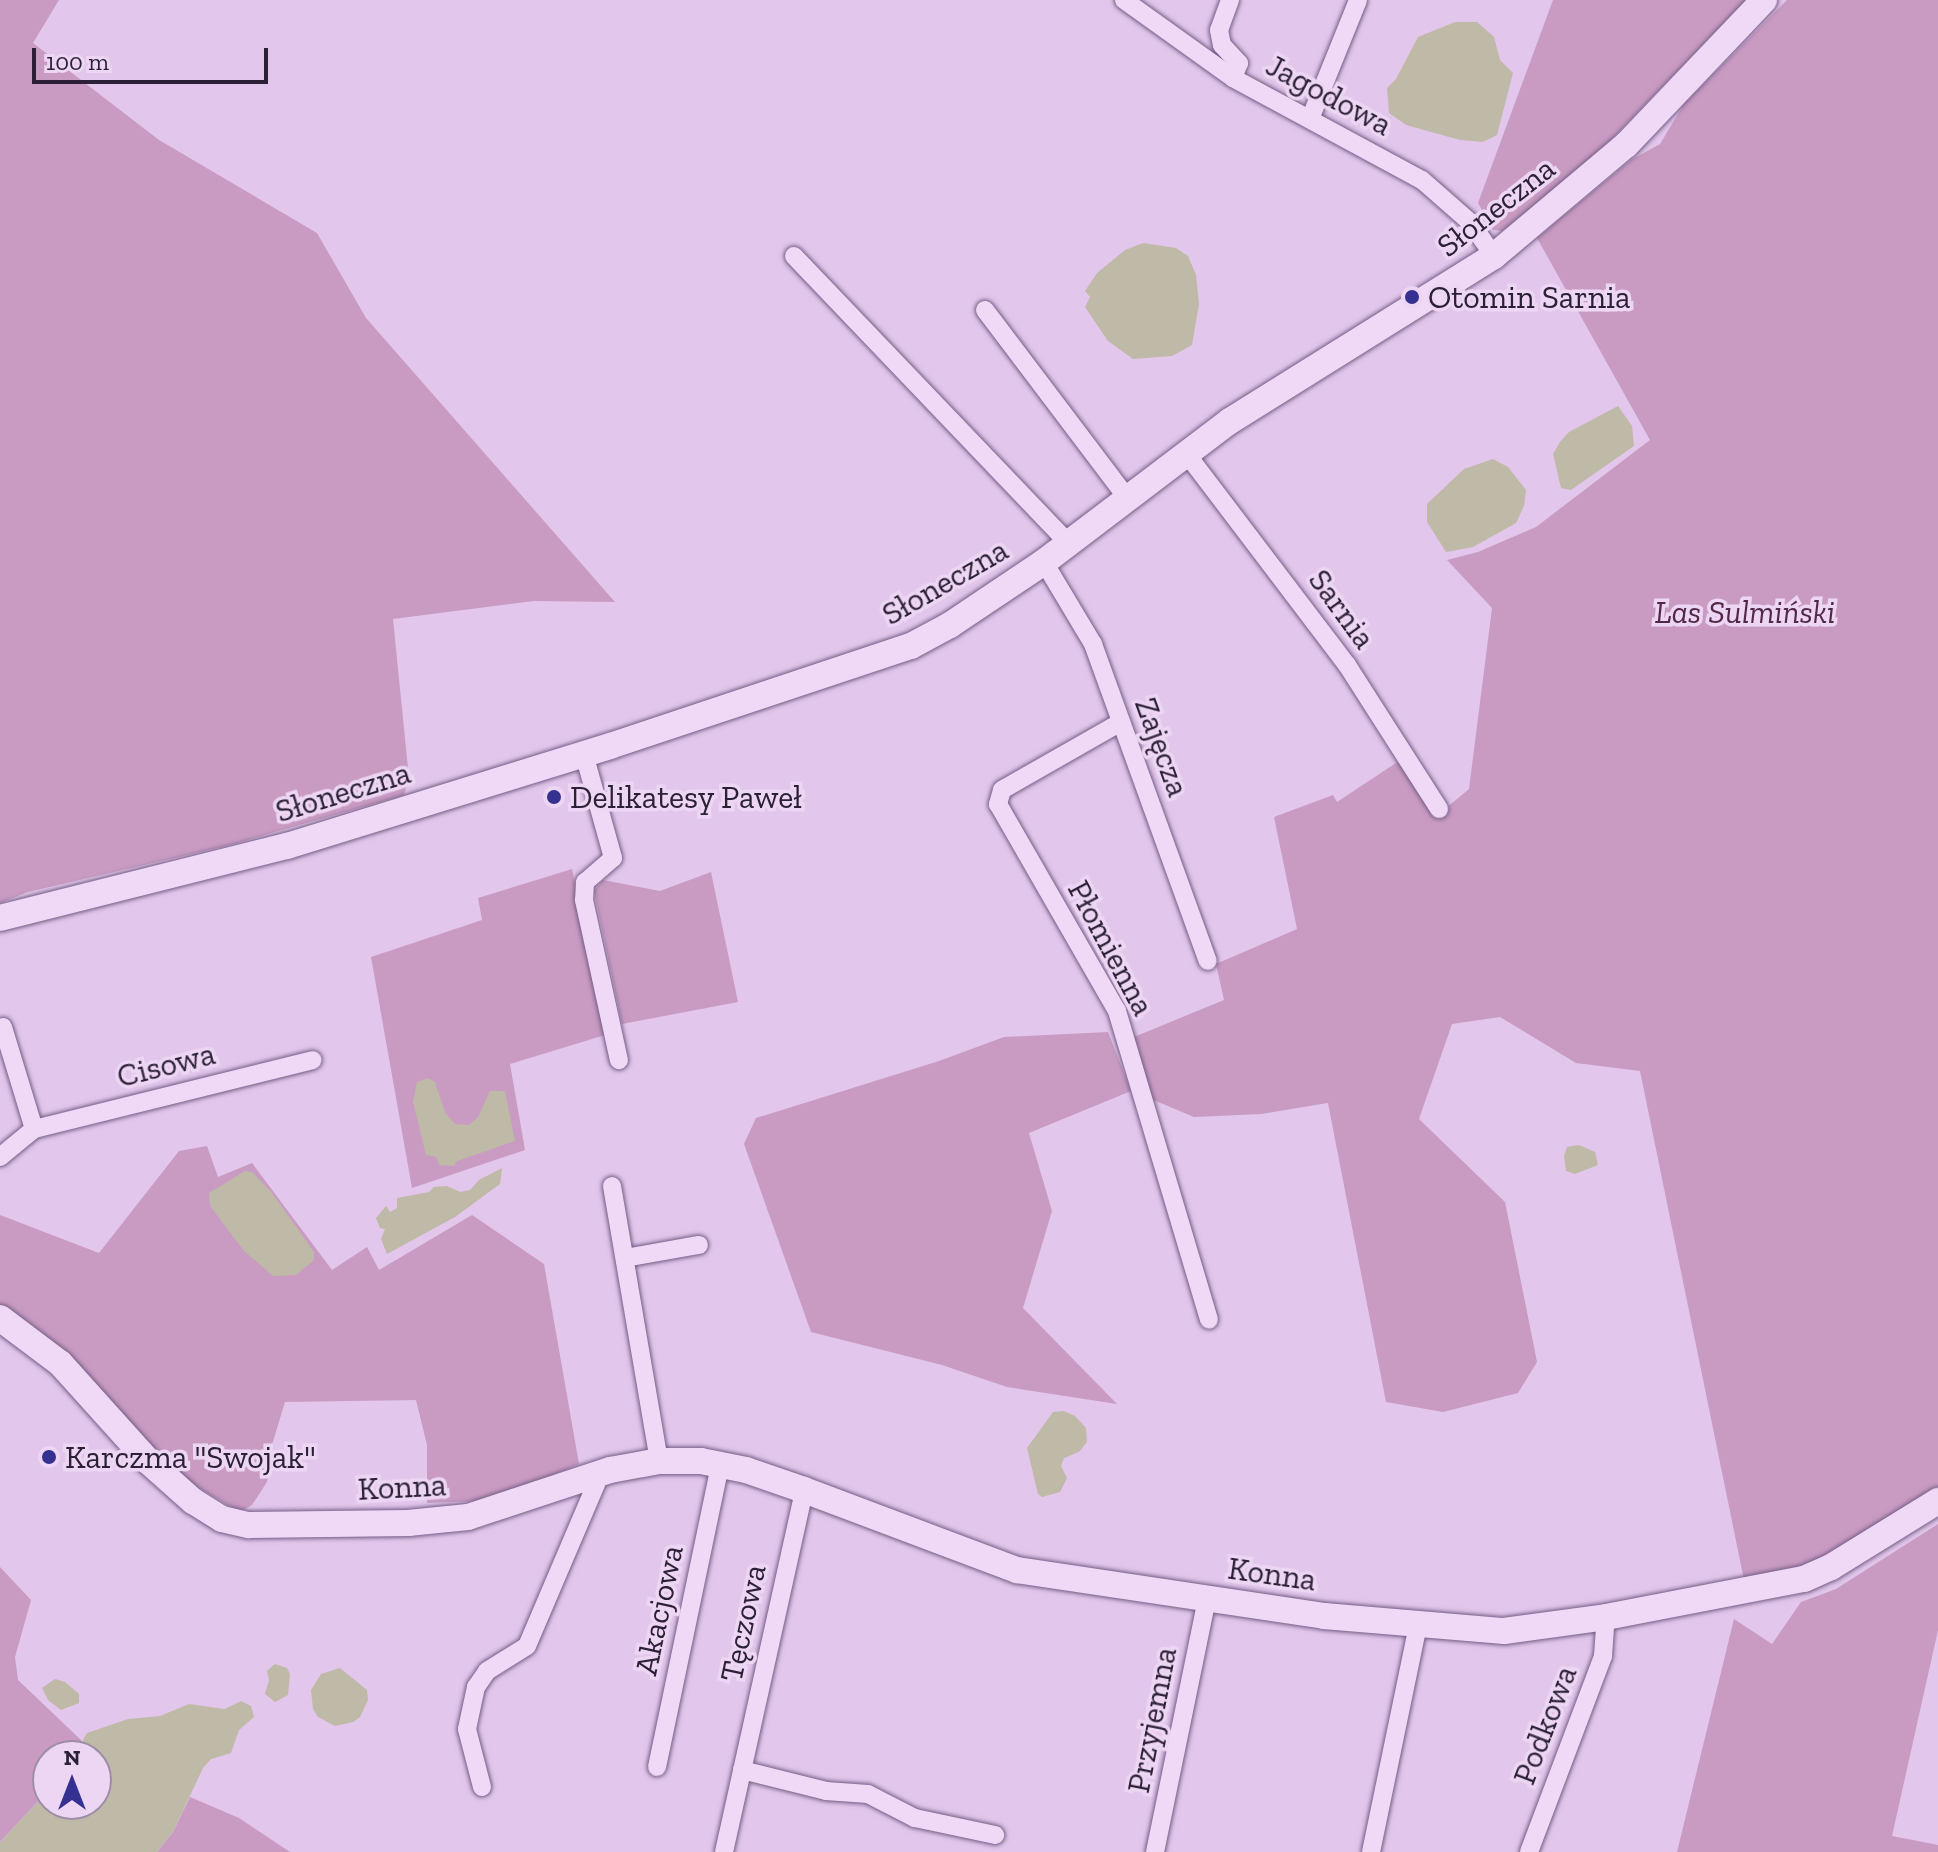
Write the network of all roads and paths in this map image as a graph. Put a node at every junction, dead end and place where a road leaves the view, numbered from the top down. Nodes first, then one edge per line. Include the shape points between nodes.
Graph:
1 (1124, 0) edge
2 (1230, 0) edge
3 (1358, 0) edge
4 (1764, 0) edge
5 (1233, 78) junction
6 (1310, 119) junction
7 (794, 256) dead end
8 (1494, 256) junction
9 (985, 310) dead end
10 (1186, 453) junction
11 (1127, 498) junction
12 (1068, 543) junction
13 (1044, 562) junction
14 (1121, 722) junction
15 (584, 754) junction
16 (1439, 809) dead end
17 (0, 918) edge
18 (1208, 961) dead end
19 (3, 1027) dead end
20 (313, 1060) dead end
21 (619, 1060) dead end
22 (34, 1129) junction
23 (0, 1157) edge
24 (612, 1186) dead end
25 (699, 1245) dead end
26 (625, 1258) junction
27 (0, 1318) edge
28 (1209, 1320) dead end
29 (659, 1461) junction
30 (720, 1465) junction
31 (593, 1475) junction
32 (804, 1490) junction
33 (1938, 1501) edge
34 (1207, 1599) junction
35 (1606, 1617) junction
36 (1418, 1626) junction
37 (657, 1767) dead end
38 (742, 1770) junction
39 (482, 1787) dead end
40 (995, 1835) dead end
41 (724, 1852) edge
42 (1155, 1852) edge
43 (1371, 1852) edge
44 (1529, 1852) edge

1 - 5 street, Jagodowa
2 - 5 street via 1219,30 1222,45 1239,63
3 - 6 street
4 - 8 street, Słoneczna via 1626,145
5 - 6 street, Jagodowa
6 - 8 street, Jagodowa via 1440,193
7 - 12 street
8 - 10 street, Słoneczna
9 - 11 street
10 - 11 street, Słoneczna
10 - 16 street, Sarnia via 1347,665
11 - 12 street, Słoneczna
12 - 13 street, Słoneczna
13 - 14 street, Zajęcza via 1093,644
13 - 15 street, Słoneczna via 911,646
14 - 18 street, Zajęcza
14 - 28 street, Płomienna via 1002,790 998,804 1117,1011
15 - 17 street, Słoneczna via 287,846
15 - 21 street via 613,858 585,882 584,900
19 - 22 street
20 - 22 street, Cisowa
22 - 23 street, Cisowa
24 - 26 street
25 - 26 street
26 - 29 street
27 - 31 street, Konna via 60,1363 163,1476 208,1511 235,1523 457,1518
29 - 30 street, Konna
29 - 31 street, Konna
30 - 32 street, Konna
30 - 37 street, Akacjowa
31 - 39 street via 596,1484 527,1646 487,1671 476,1687 467,1729
32 - 34 street, Konna via 1017,1570
32 - 38 street, Tęczowa
33 - 35 street, Konna via 1804,1579
34 - 36 street, Konna
34 - 42 street, Przyjemna
35 - 36 street, Konna via 1504,1631
35 - 44 street, Podkowa via 1603,1656
36 - 43 street
38 - 40 street via 826,1791 868,1794 915,1818
38 - 41 street, Tęczowa

